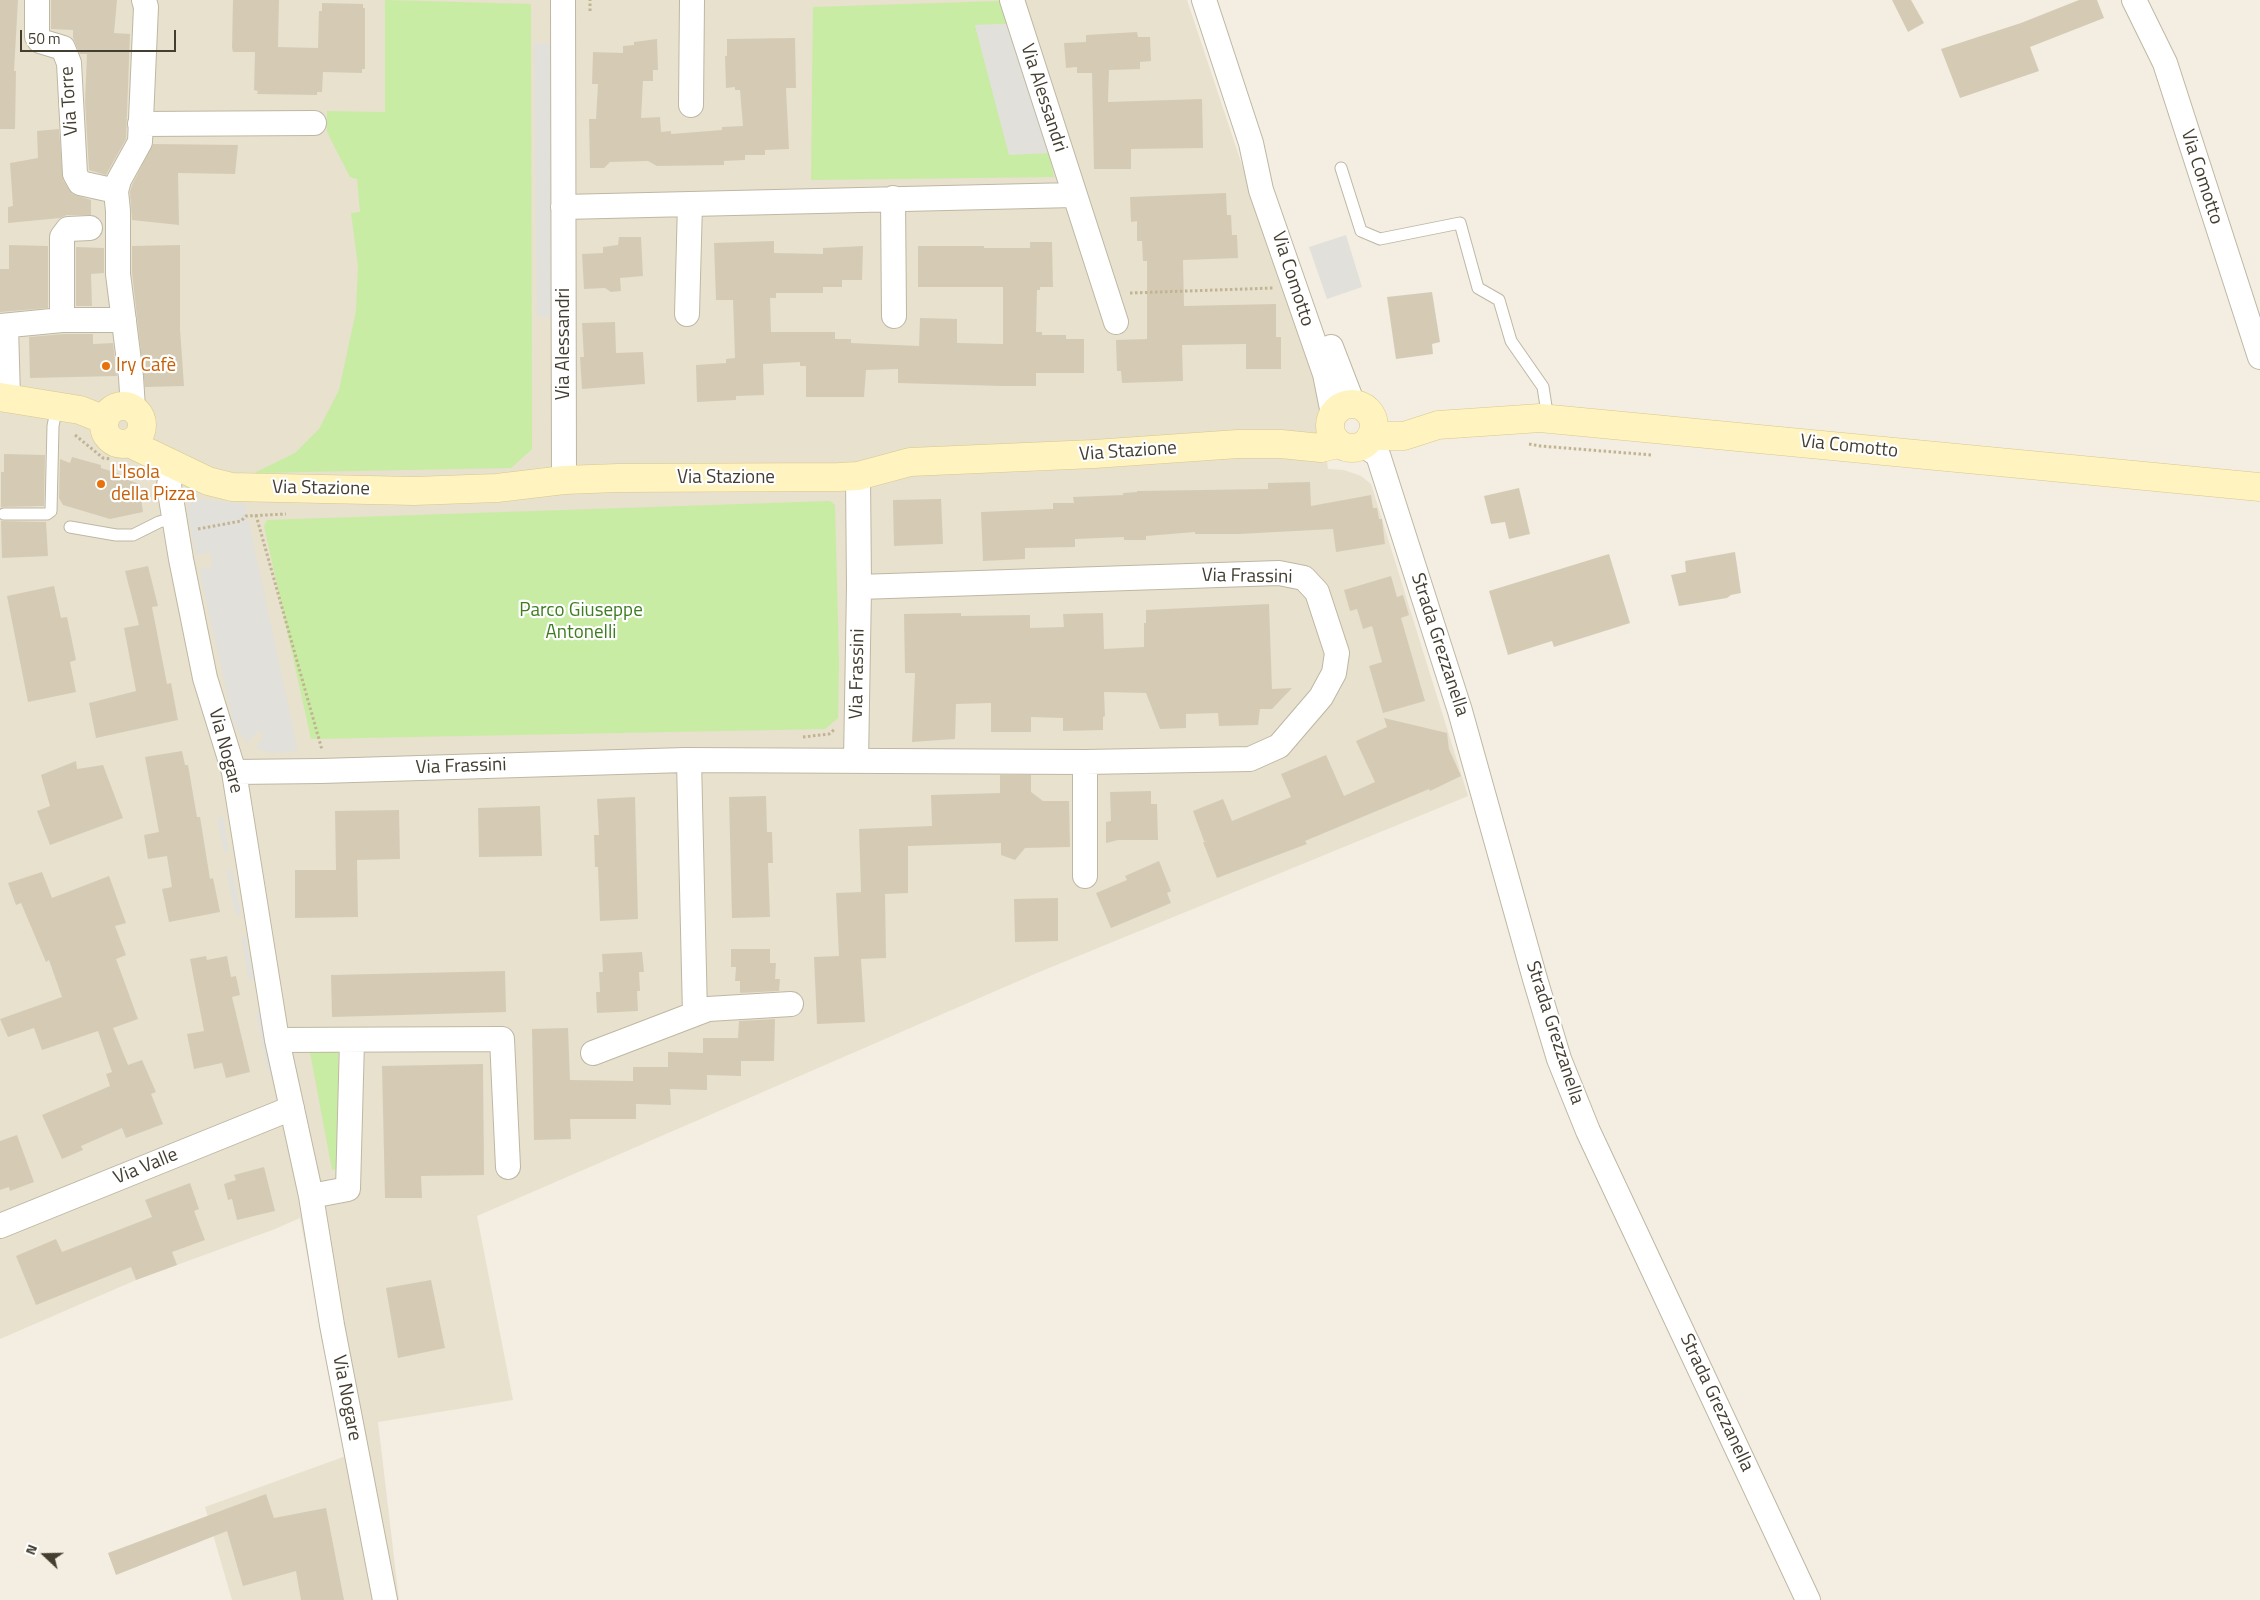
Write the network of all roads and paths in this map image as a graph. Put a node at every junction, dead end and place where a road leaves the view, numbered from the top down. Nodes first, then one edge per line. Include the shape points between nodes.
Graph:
1 (37, 0) edge
2 (144, 0) edge
3 (563, 0) edge
4 (590, 0) edge
5 (692, 0) edge
6 (1012, 0) edge
7 (1204, 0) edge
8 (2134, 0) edge
9 (590, 11) dead end
10 (690, 105) dead end
11 (314, 123) dead end
12 (140, 124) junction
13 (1341, 168) dead end
14 (116, 191) junction
15 (1074, 195) junction
16 (893, 198) junction
17 (690, 204) junction
18 (563, 207) junction
19 (90, 228) dead end
20 (1277, 288) dead end
21 (1106, 294) junction
22 (688, 314) dead end
23 (894, 316) dead end
24 (62, 320) junction
25 (124, 320) junction
26 (1116, 322) dead end
27 (3, 326) edge
28 (2260, 357) edge
29 (4, 398) edge
30 (57, 406) junction
31 (1548, 419) junction
32 (112, 426) junction
33 (1351, 426) junction
34 (172, 464) junction
35 (858, 476) junction
36 (564, 480) junction
37 (2260, 487) edge
38 (4, 514) dead end
39 (256, 515) dead end
40 (246, 516) dead end
41 (176, 525) junction
42 (70, 527) dead end
43 (859, 587) junction
44 (840, 724) dead end
45 (801, 737) dead end
46 (323, 747) dead end
47 (689, 761) junction
48 (856, 761) junction
49 (1085, 762) junction
50 (234, 772) junction
51 (1085, 876) dead end
52 (790, 1004) dead end
53 (695, 1014) junction
54 (277, 1040) junction
55 (352, 1040) junction
56 (593, 1052) dead end
57 (292, 1108) junction
58 (508, 1167) dead end
59 (310, 1196) junction
60 (0, 1226) edge
61 (384, 1600) edge
62 (1808, 1600) edge

1 - 14 street, Via Torre via 37,37 40,41 63,48 69,63 75,174 80,183
2 - 12 street
3 - 18 street, Via Alessandri
4 - 9 path
5 - 10 street
6 - 15 street, Via Alessandri
7 - 33 street, Via Comotto via 1251,143 1273,181
8 - 28 street, Via Comotto via 2164,63
11 - 12 street
12 - 14 street via 140,142
13 - 31 lane via 1361,231 1380,239 1460,223 1478,288 1499,300 1511,341 1543,387
14 - 25 street via 118,274
15 - 16 street
15 - 21 street, Via Alessandri
16 - 17 street
16 - 23 street
17 - 18 street
17 - 22 street
18 - 36 street, Via Alessandri
19 - 24 street via 68,229 62,237
20 - 21 path
21 - 26 street, Via Alessandri
24 - 25 street
24 - 27 street
25 - 32 street
27 - 29 street, Via Stazione
29 - 30 street, Via Stazione
30 - 32 street, Via Stazione
30 - 38 lane via 53,426 51,511 47,514
31 - 33 street, Via Comotto via 1438,425 1404,418
31 - 37 street, Via Comotto
32 - 32 path via 102,458
32 - 34 street, Via Stazione
33 - 35 street, Via Stazione via 1317,427 1281,444 910,462
33 - 62 street, Strada Grezzanella via 1378,455 1460,711 1559,1059 1588,1131
34 - 36 street, Via Stazione via 208,481 254,488 414,491 497,488
34 - 41 street, Via Nogare via 169,486
35 - 36 street, Via Stazione
35 - 43 street, Via Frassini
39 - 46 path
40 - 41 path via 241,521
41 - 42 lane via 154,524 133,535
41 - 50 street, Via Nogare via 205,678
43 - 48 street, Via Frassini
43 - 49 street, Via Frassini via 1279,573 1304,578 1317,592 1337,654 1334,673 1321,697 1278,746 1250,759
44 - 45 path via 829,734
47 - 48 street, Via Frassini
47 - 50 street, Via Frassini
47 - 53 street
48 - 49 street, Via Frassini
49 - 51 street
50 - 54 street, Via Nogare
52 - 53 street via 708,1009
53 - 56 street
54 - 55 street
54 - 57 street, Via Nogare
55 - 58 street via 502,1039
55 - 59 street via 348,1189
57 - 59 street, Via Nogare
57 - 60 street, Via Valle
59 - 61 street, Via Nogare

